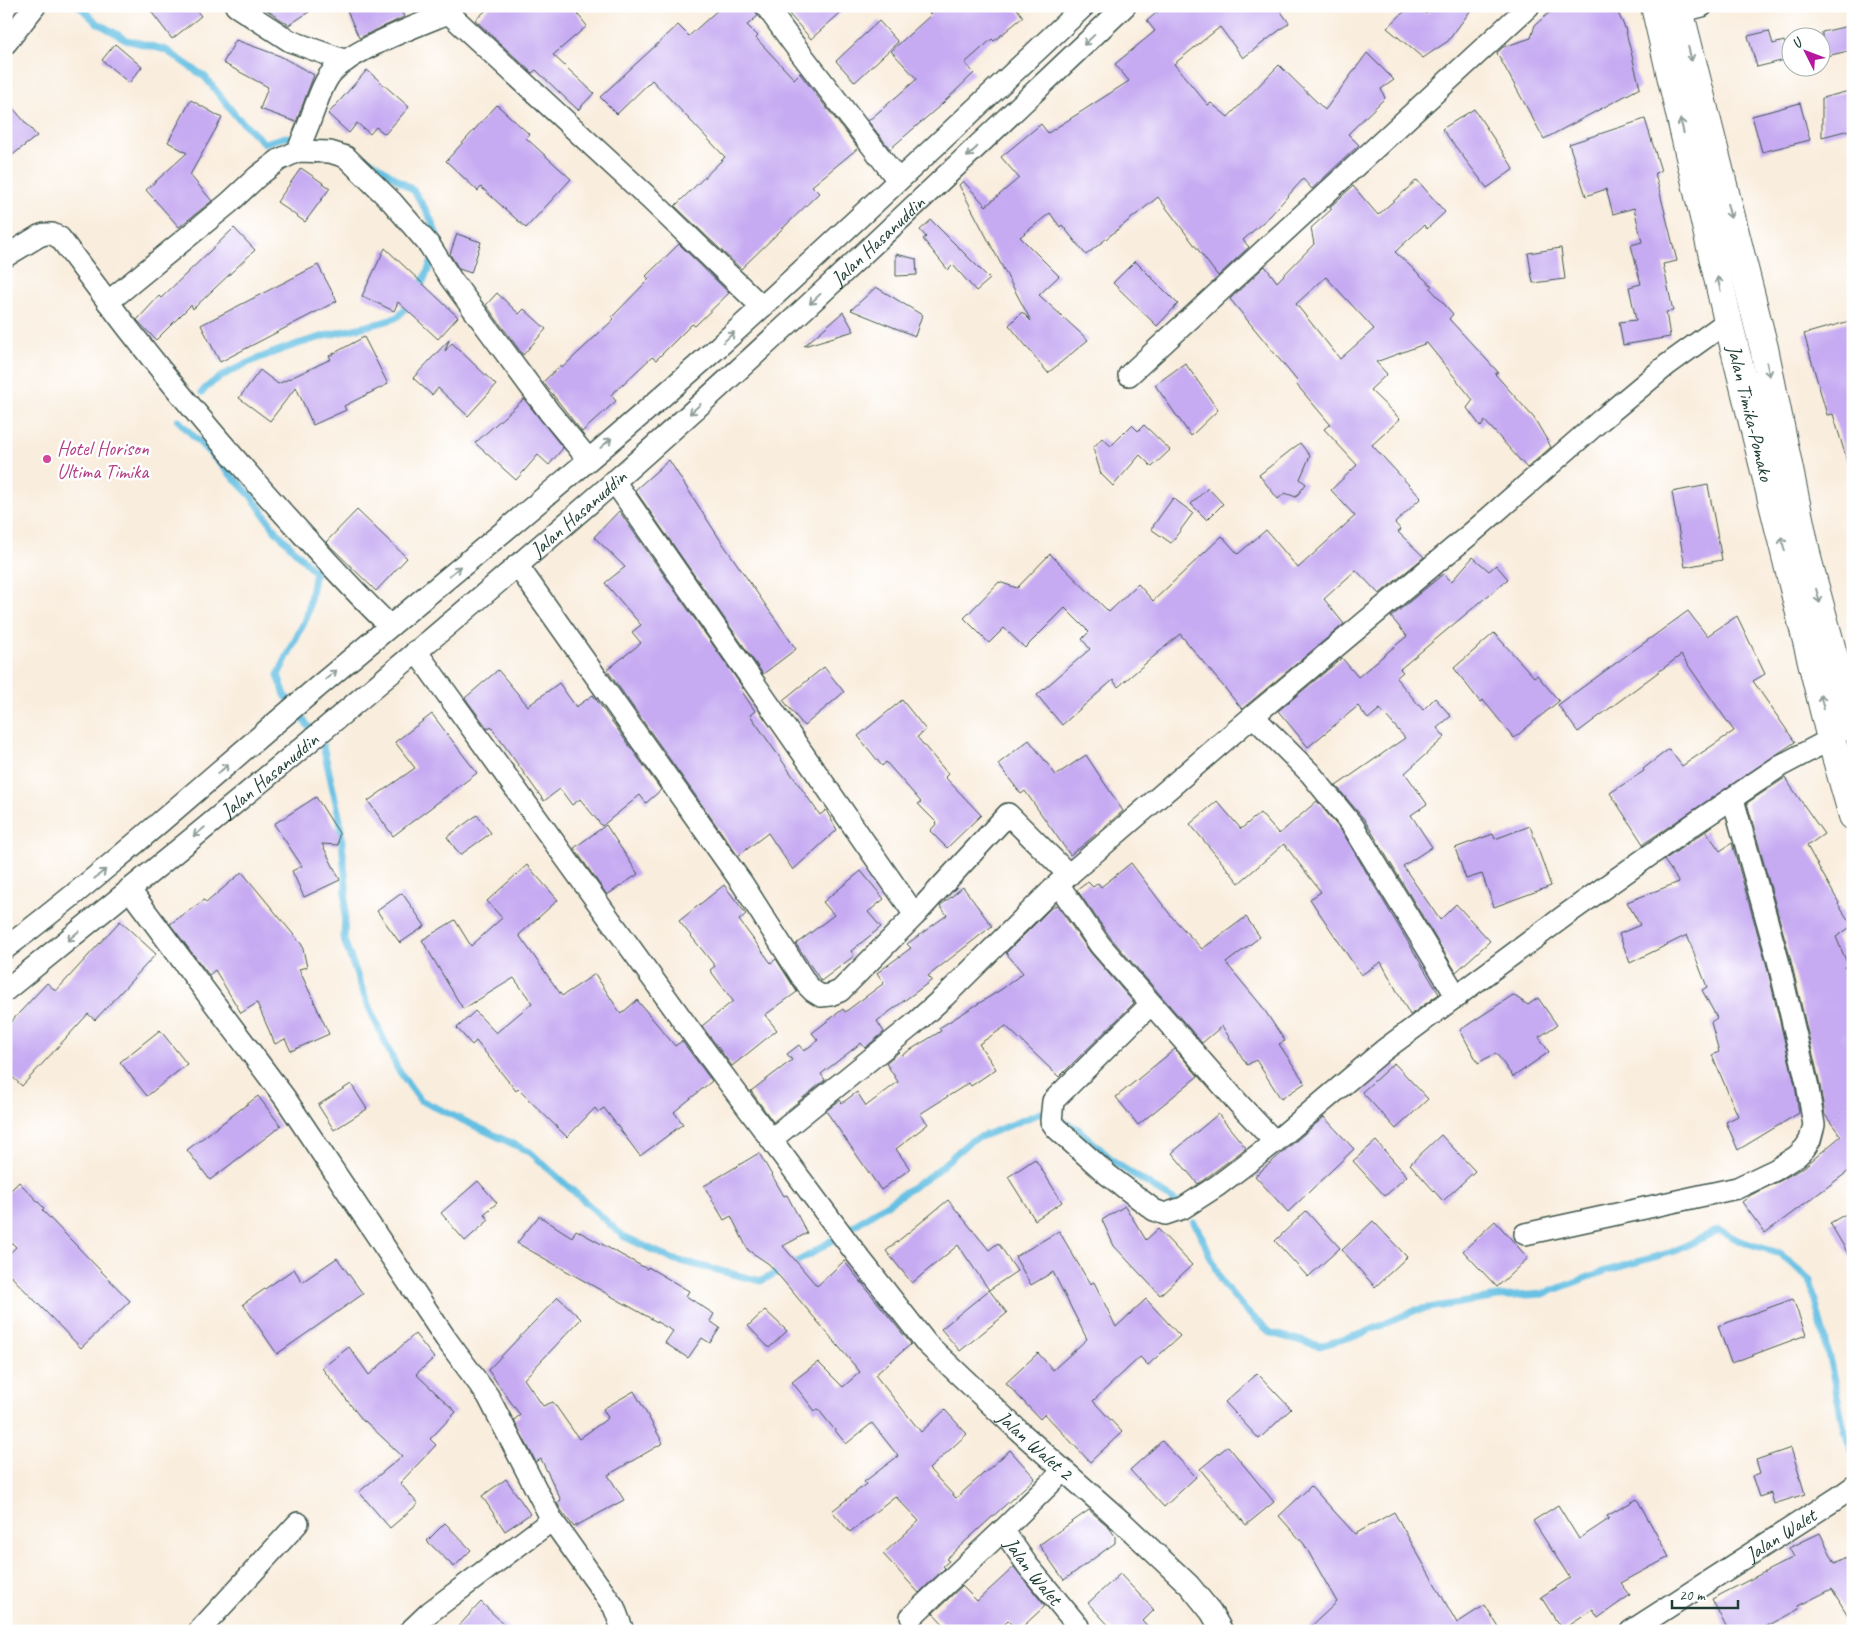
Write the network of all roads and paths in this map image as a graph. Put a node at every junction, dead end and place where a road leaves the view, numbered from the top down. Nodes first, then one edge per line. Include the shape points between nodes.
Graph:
1 (35, 6) edge
2 (236, 6) edge
3 (766, 6) edge
4 (1084, 6) edge
5 (1125, 6) edge
6 (1529, 6) edge
7 (1679, 8) edge
8 (444, 9) edge
9 (6, 43) edge
10 (346, 61) junction
11 (298, 150) junction
12 (898, 180) junction
13 (6, 256) edge
14 (108, 302) junction
15 (762, 307) junction
16 (1728, 321) junction
17 (1129, 375) dead end
18 (588, 459) junction
19 (614, 481) junction
20 (517, 565) junction
21 (390, 626) junction
22 (416, 651) junction
23 (1253, 716) junction
24 (1842, 734) edge
25 (1733, 799) junction
26 (1853, 816) edge
27 (1063, 879) junction
28 (129, 889) junction
29 (915, 915) junction
30 (6, 948) edge
31 (6, 990) edge
32 (1457, 997) junction
33 (1151, 1004) junction
34 (772, 1139) junction
35 (1275, 1142) junction
36 (1525, 1234) dead end
37 (1063, 1471) junction
38 (1853, 1486) edge
39 (552, 1520) junction
40 (298, 1523) dead end
41 (1003, 1530) junction
42 (911, 1617) dead end
43 (1644, 1627) edge
44 (199, 1631) edge
45 (410, 1631) edge
46 (623, 1631) edge
47 (1079, 1631) edge
48 (1222, 1631) edge

1 - 9 street
2 - 10 street via 290,41
3 - 12 street
4 - 12 street, Jalan Hasanuddin
5 -> 19 street, Jalan Hasanuddin via 923,199
6 - 17 street
16 -> 7 highway, Jalan Timika-Pomako
7 -> 24 highway, Jalan Timika-Pomako via 1764,348
8 - 10 street
8 - 15 street
10 - 11 street via 330,75 318,96
11 - 14 street via 258,176
11 - 18 street via 330,152 346,157 392,202 430,246 451,279
12 - 15 street, Jalan Hasanuddin
13 - 14 street via 40,236 52,234 69,248
14 - 21 street via 227,450 346,583
18 -> 15 street, Jalan Hasanuddin
16 - 23 street via 1667,365
24 -> 16 highway, Jalan Timika-Pomako
21 -> 18 street, Jalan Hasanuddin
19 - 20 street, Jalan Hasanuddin
19 - 29 street
20 - 22 street, Jalan Hasanuddin
20 - 29 street via 742,883 798,974 813,991 821,996 840,991
30 -> 21 street, Jalan Hasanuddin via 134,846
22 -> 28 street, Jalan Hasanuddin via 312,741
22 - 34 street, Jalan Walet 2
23 - 27 street
23 - 32 street via 1310,772 1353,826
24 - 25 street via 1780,766
24 - 26 highway, Jalan Timika-Pomako
25 - 32 street via 1567,914
25 - 36 street via 1778,960 1807,1082 1814,1126 1810,1140 1797,1156 1738,1188
27 - 29 street via 1008,814
27 - 33 street via 1100,945
27 - 34 street via 914,1024
28 -> 31 street, Jalan Hasanuddin
28 - 39 street via 285,1098 446,1339 488,1396
32 - 35 street via 1384,1050
33 - 35 street
33 - 35 street via 1052,1111 1056,1128 1143,1203 1165,1214 1192,1203
34 - 37 street, Jalan Walet 2 via 927,1344
37 - 41 street, Jalan Walet
37 - 48 street, Jalan Walet 2 via 1189,1585
38 - 43 street, Jalan Walet
39 - 45 street via 430,1612
39 - 46 street via 614,1607
40 - 44 street
41 - 42 street
41 - 47 street, Jalan Walet

